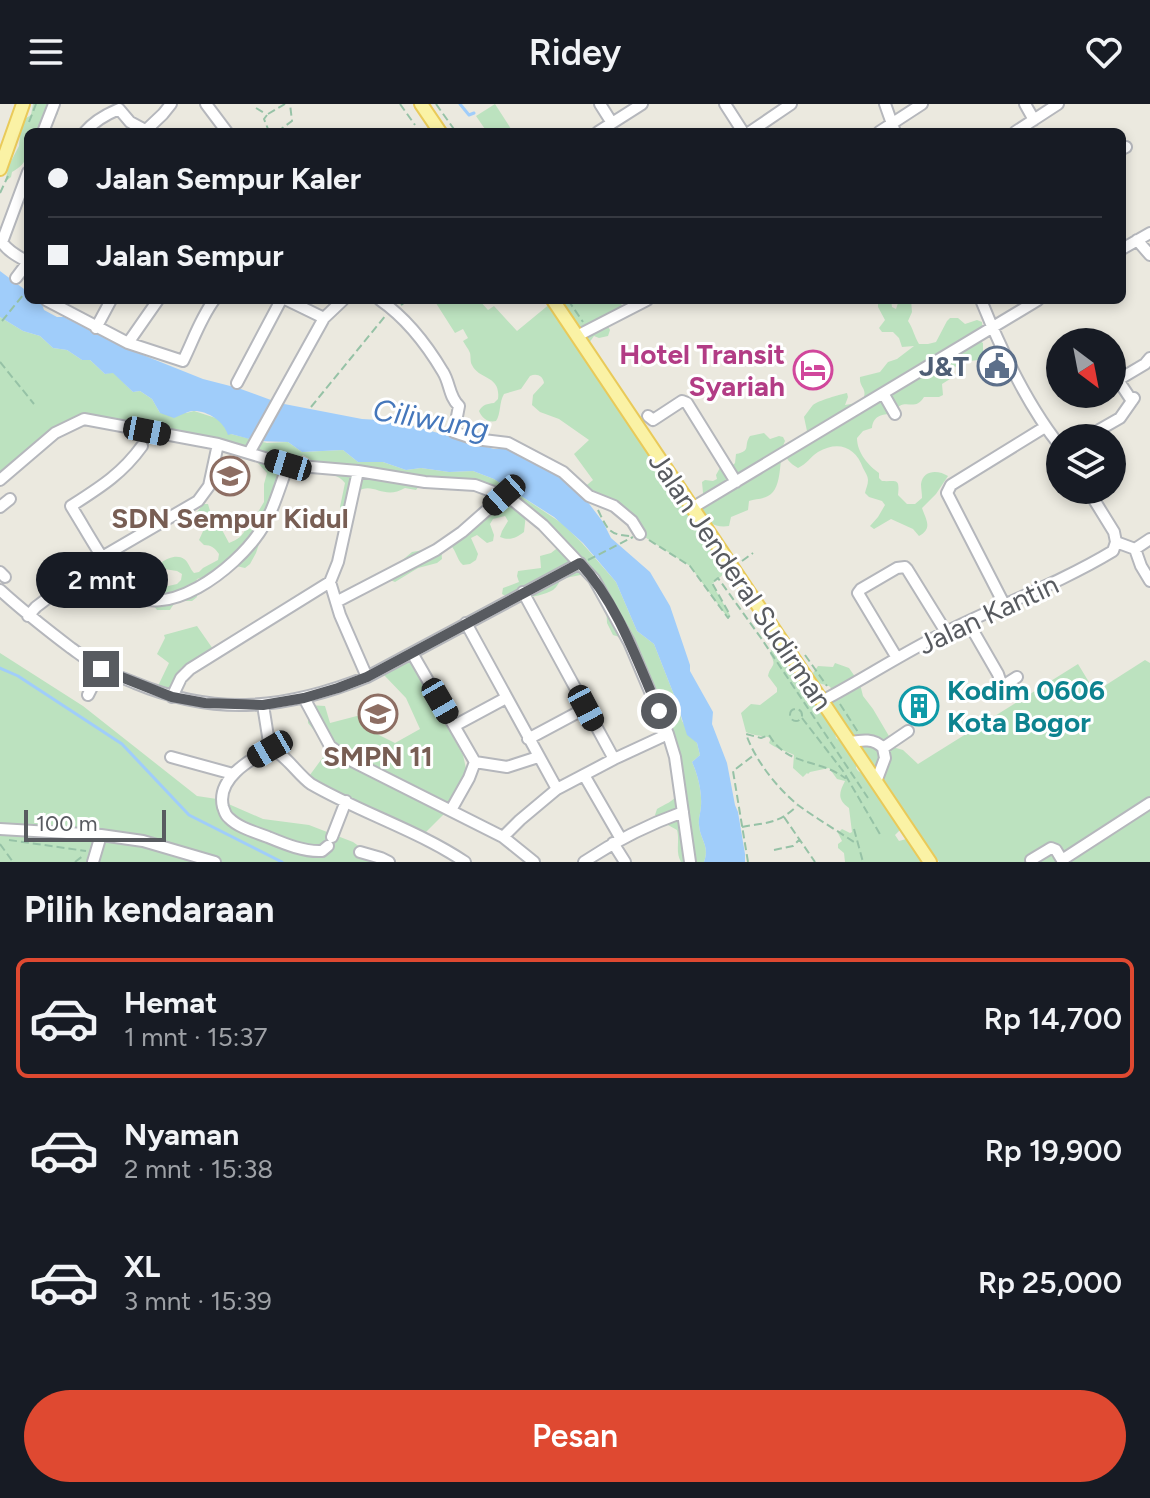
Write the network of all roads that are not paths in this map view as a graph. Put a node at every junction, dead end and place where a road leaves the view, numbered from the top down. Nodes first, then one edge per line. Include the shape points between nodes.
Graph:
1 (23, 104) edge
2 (54, 104) edge
3 (171, 104) edge
4 (206, 104) edge
5 (421, 104) edge
6 (600, 104) edge
7 (642, 104) edge
8 (725, 104) edge
9 (791, 104) edge
10 (885, 104) edge
11 (922, 104) edge
12 (1025, 104) edge
13 (1058, 104) edge
14 (121, 107) edge
15 (1034, 120) junction
16 (612, 123) junction
17 (45, 128) edge
18 (90, 128) edge
19 (139, 128) edge
20 (147, 128) edge
21 (224, 128) edge
22 (437, 128) edge
23 (604, 128) edge
24 (740, 128) edge
25 (756, 128) edge
26 (893, 128) edge
27 (1021, 128) edge
28 (0, 169) edge
29 (24, 183) edge
30 (1150, 233) edge
31 (1137, 240) junction
32 (1126, 247) edge
33 (1150, 255) edge
34 (24, 260) edge
35 (24, 267) edge
36 (16, 278) dead end
37 (53, 304) edge
38 (105, 304) edge
39 (155, 304) edge
40 (212, 304) edge
41 (279, 304) edge
42 (295, 304) edge
43 (339, 304) edge
44 (385, 304) edge
45 (556, 304) edge
46 (639, 304) edge
47 (983, 304) edge
48 (1031, 304) edge
49 (324, 318) junction
50 (992, 327) junction
51 (96, 328) junction
52 (577, 336) junction
53 (128, 343) junction
54 (1150, 358) edge
55 (237, 383) dead end
56 (883, 393) junction
57 (895, 414) dead end
58 (648, 416) dead end
59 (1110, 424) edge
60 (1045, 427) joint
61 (218, 444) junction
62 (142, 446) dead end
63 (250, 451) junction
64 (288, 465) junction
65 (358, 471) junction
66 (0, 480) edge
67 (736, 482) junction
68 (504, 495) junction
69 (10, 499) dead end
70 (1097, 504) edge
71 (0, 507) edge
72 (692, 508) junction
73 (637, 535) road end
74 (1150, 539) edge
75 (1116, 542) junction
76 (1135, 549) junction
77 (102, 557) junction
78 (583, 562) junction
79 (1150, 581) edge
80 (330, 582) junction
81 (0, 590) edge
82 (523, 592) junction
83 (336, 602) junction
84 (1004, 604) junction
85 (28, 616) junction
86 (968, 622) junction
87 (466, 623) junction
88 (946, 632) junction
89 (412, 653) junction
90 (897, 658) junction
91 (101, 669) junction
92 (367, 677) junction
93 (1017, 677) dead end
94 (88, 695) dead end
95 (172, 697) junction
96 (304, 698) junction
97 (506, 698) junction
98 (822, 701) junction
99 (263, 705) junction
100 (586, 708) junction
101 (454, 726) junction
102 (908, 731) dead end
103 (668, 734) junction
104 (528, 739) junction
105 (850, 742) junction
106 (883, 748) junction
107 (270, 749) junction
108 (171, 757) dead end
109 (538, 757) junction
110 (614, 759) junction
111 (475, 762) junction
112 (233, 774) junction
113 (584, 775) junction
114 (876, 782) junction
115 (557, 789) junction
116 (346, 801) junction
117 (1150, 803) edge
118 (451, 810) junction
119 (683, 812) junction
120 (0, 829) edge
121 (101, 835) junction
122 (503, 837) junction
123 (617, 841) junction
124 (360, 852) dead end
125 (90, 857) edge
126 (1031, 860) dead end
127 (1063, 861) edge
128 (215, 862) edge
129 (389, 862) edge
130 (465, 862) edge
131 (534, 862) edge
132 (584, 862) edge
133 (625, 862) edge
134 (690, 862) edge
135 (930, 862) edge

1 - 28 main road
2 - 17 street
3 - 20 street
4 - 21 street
5 - 22 main road
6 - 16 street
7 - 16 street
8 - 24 street
9 - 25 street
10 - 26 street
11 - 26 street
12 - 15 street
13 - 15 street
14 - 18 street
14 - 19 street
15 - 27 street
16 - 23 street
29 - 34 street via 2,242
30 - 31 street
31 - 32 street
31 - 33 street
35 - 36 street
37 - 51 street
38 - 51 street
39 - 53 street
40 - 53 street via 183,361
41 - 55 street
42 - 49 street
43 - 49 street
44 - 73 street via 416,333 446,375 459,406 454,432 508,443 563,472 589,496 632,521
45 - 52 main road, Jalan Jenderal Sudirman
46 - 52 street
47 - 50 street
48 - 50 street
49 - 63 street
50 - 56 street
50 - 60 street
51 - 53 street
52 - 72 main road, Jalan Jenderal Sudirman
54 - 59 street via 1118,380 1133,400
56 - 57 street
56 - 67 street
58 - 67 street via 653,420 682,401 687,403
60 - 84 street via 951,485 947,493
61 - 63 street
61 - 66 street via 84,419 55,433
61 - 77 street via 209,486 198,501
62 - 77 street via 118,474 71,506
63 - 64 street
64 - 65 street
64 - 77 street via 271,512 251,544 227,569 186,592 158,601 136,597 122,588
65 - 68 street via 475,485
65 - 80 street
67 - 72 street
68 - 78 street
68 - 83 street via 436,550
69 - 71 street
70 - 75 street
72 - 98 main road, Jalan Jenderal Sudirman
74 - 76 street
75 - 76 street
75 - 84 street, Jalan Kantin via 1113,551 1076,573
76 - 79 street
77 - 85 street
78 - 82 street
78 - 103 street via 629,642
80 - 83 street
80 - 95 street via 190,669
81 - 85 street
82 - 87 street
82 - 100 street
83 - 92 street
84 - 86 street, Jalan Kantin
85 - 91 street
86 - 88 street, Jalan Kantin
86 - 93 street via 1001,683
87 - 89 street
87 - 97 street
88 - 90 street, Jalan Kantin
88 - 90 street via 907,569 897,568 858,593
89 - 92 street
89 - 101 street
90 - 98 street, Jalan Kantin
91 - 94 street
91 - 95 street
92 - 96 street
95 - 99 street
96 - 99 street
96 - 118 street via 330,746 344,757
97 - 101 street
97 - 104 street
98 - 105 main road, Jalan Jenderal Sudirman
99 - 107 street
100 - 104 street
100 - 110 street
101 - 111 street
102 - 106 street
103 - 110 street
103 - 119 street
104 - 109 street
105 - 106 street via 873,741
105 - 114 main road, Jalan Jenderal Sudirman
106 - 114 street
107 - 112 street
107 - 116 street via 307,781
108 - 112 street
109 - 111 street via 507,767
109 - 115 street
110 - 113 street
111 - 118 street
112 - 116 street via 221,798 230,820 308,851 322,851 330,841
113 - 115 street
113 - 123 street
114 - 135 main road, Jalan Jenderal Sudirman
115 - 122 street
116 - 130 street
117 - 127 street
118 - 122 street
119 - 123 street
119 - 134 street
120 - 121 street
121 - 125 street
121 - 128 street
122 - 131 street
123 - 132 street
123 - 133 street
124 - 129 street
126 - 127 street via 1051,848

